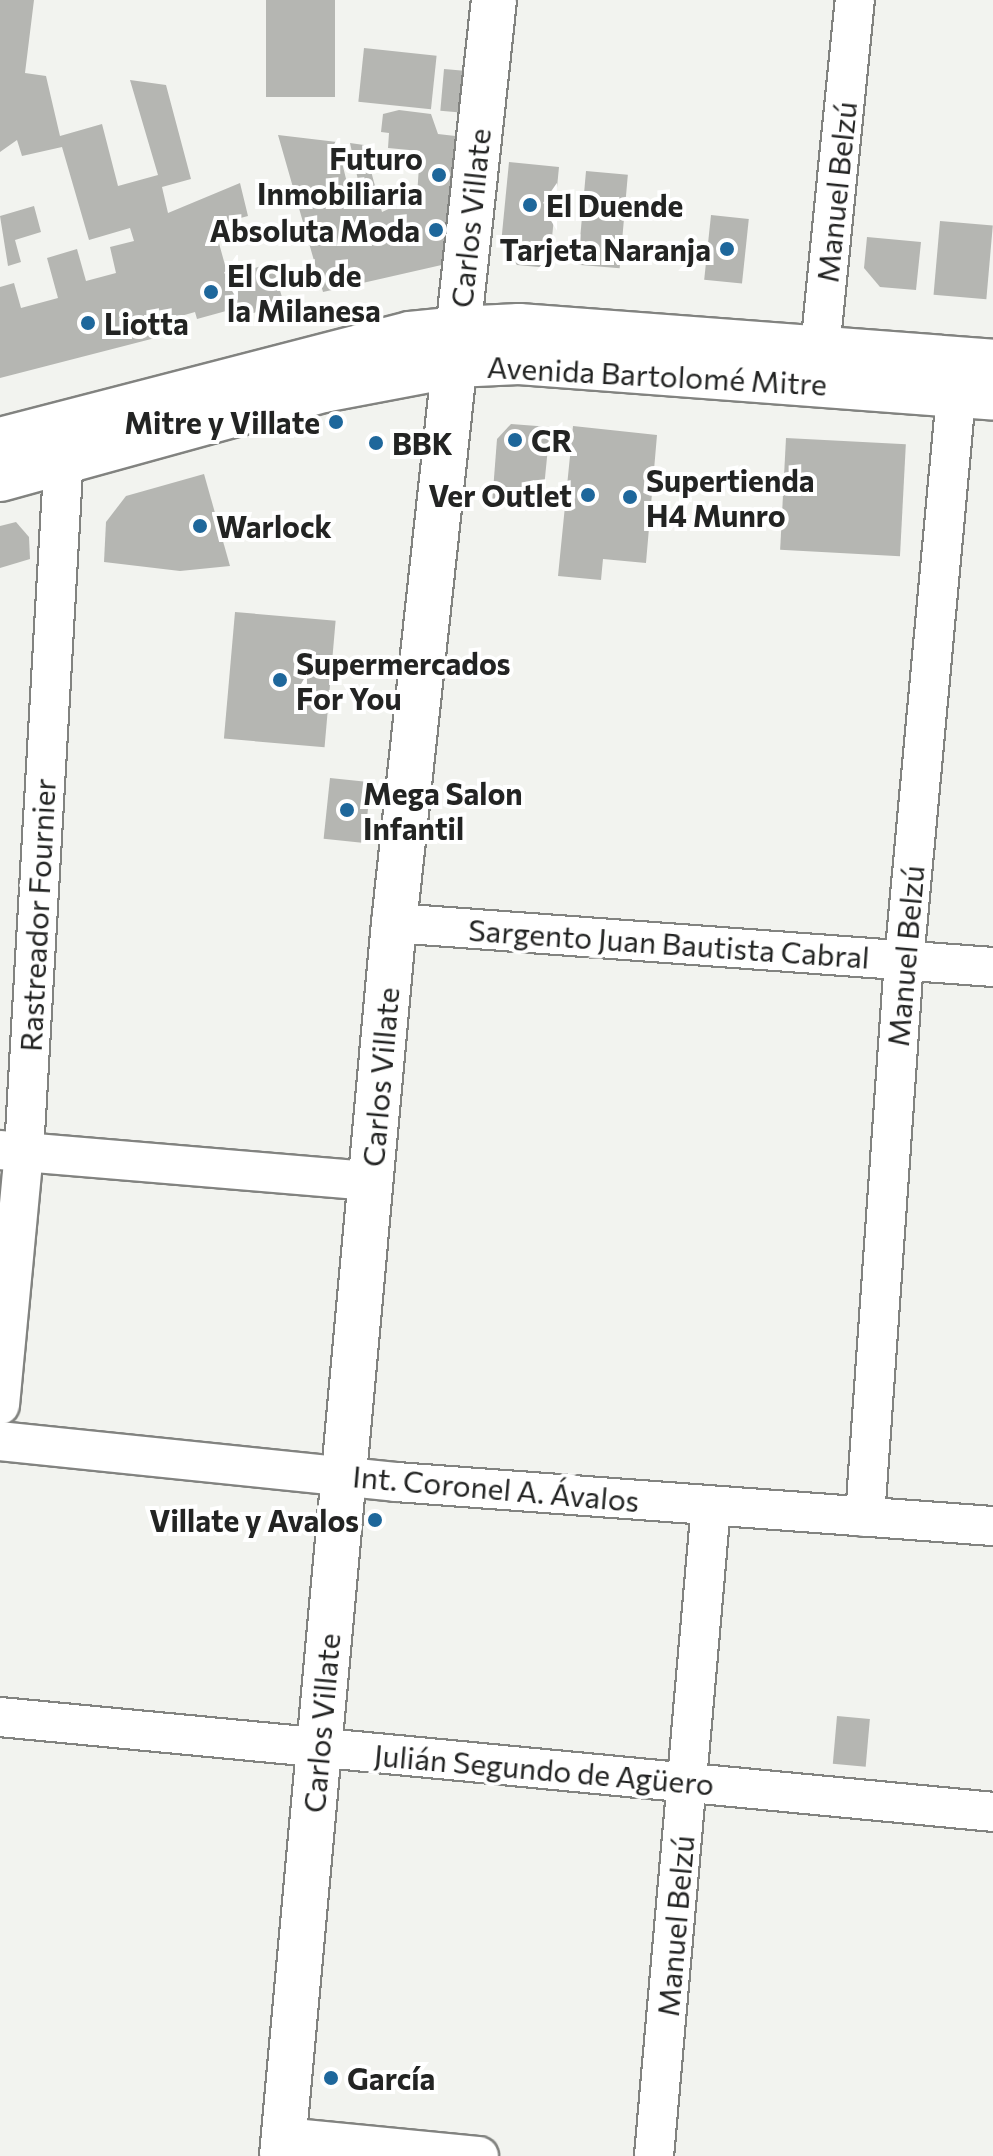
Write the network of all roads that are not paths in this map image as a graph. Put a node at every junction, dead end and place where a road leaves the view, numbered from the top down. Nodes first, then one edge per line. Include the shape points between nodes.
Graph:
1 (494, 0) edge
2 (855, 0) edge
3 (456, 347) junction
4 (993, 362) edge
5 (818, 367) junction
6 (974, 397) edge
7 (0, 440) edge
8 (64, 444) junction
9 (0, 479) edge
10 (394, 923) junction
11 (904, 961) junction
12 (993, 967) edge
13 (12, 1151) edge
14 (370, 1181) junction
15 (0, 1405) edge
16 (0, 1441) edge
17 (343, 1476) junction
18 (711, 1506) junction
19 (865, 1517) junction
20 (993, 1526) edge
21 (0, 1717) edge
22 (319, 1747) junction
23 (687, 1782) junction
24 (993, 1812) edge
25 (283, 2146) edge
26 (479, 2156) edge
27 (654, 2156) edge

1 - 3 street, Carlos Villate
2 - 5 street, Manuel Belzú
3 - 5 street, Avenida Bartolomé Mitre via 519,362
3 - 8 street, Avenida Bartolomé Mitre via 324,390
3 - 10 street, Carlos Villate
4 - 5 street, Avenida Bartolomé Mitre
5 - 6 street, Avenida Bartolomé Mitre
6 - 11 street, Manuel Belzú
7 - 8 street, Avenida Bartolomé Mitre
8 - 9 street, Avenida Bartolomé Mitre
8 - 13 street, Rastreador Fournier
10 - 11 street, Sargento Juan Bautista Cabral
10 - 14 street, Carlos Villate
11 - 12 street, Sargento Juan Bautista Cabral
11 - 19 street, Manuel Belzú
13 - 14 street
13 - 15 street, Rastreador Fournier
14 - 17 street, Carlos Villate
16 - 17 street, Int. Coronel A. Ávalos
17 - 18 street, Int. Coronel A. Ávalos
17 - 22 street, Carlos Villate
18 - 19 street, Int. Coronel A. Ávalos
18 - 23 street, Manuel Belzú
19 - 20 street, Int. Coronel A. Ávalos
21 - 22 street, Julián Segundo de Agüero
22 - 23 street, Julián Segundo de Agüero
22 - 25 street, Carlos Villate
23 - 24 street, Julián Segundo de Agüero
23 - 27 street, Manuel Belzú
25 - 26 street

